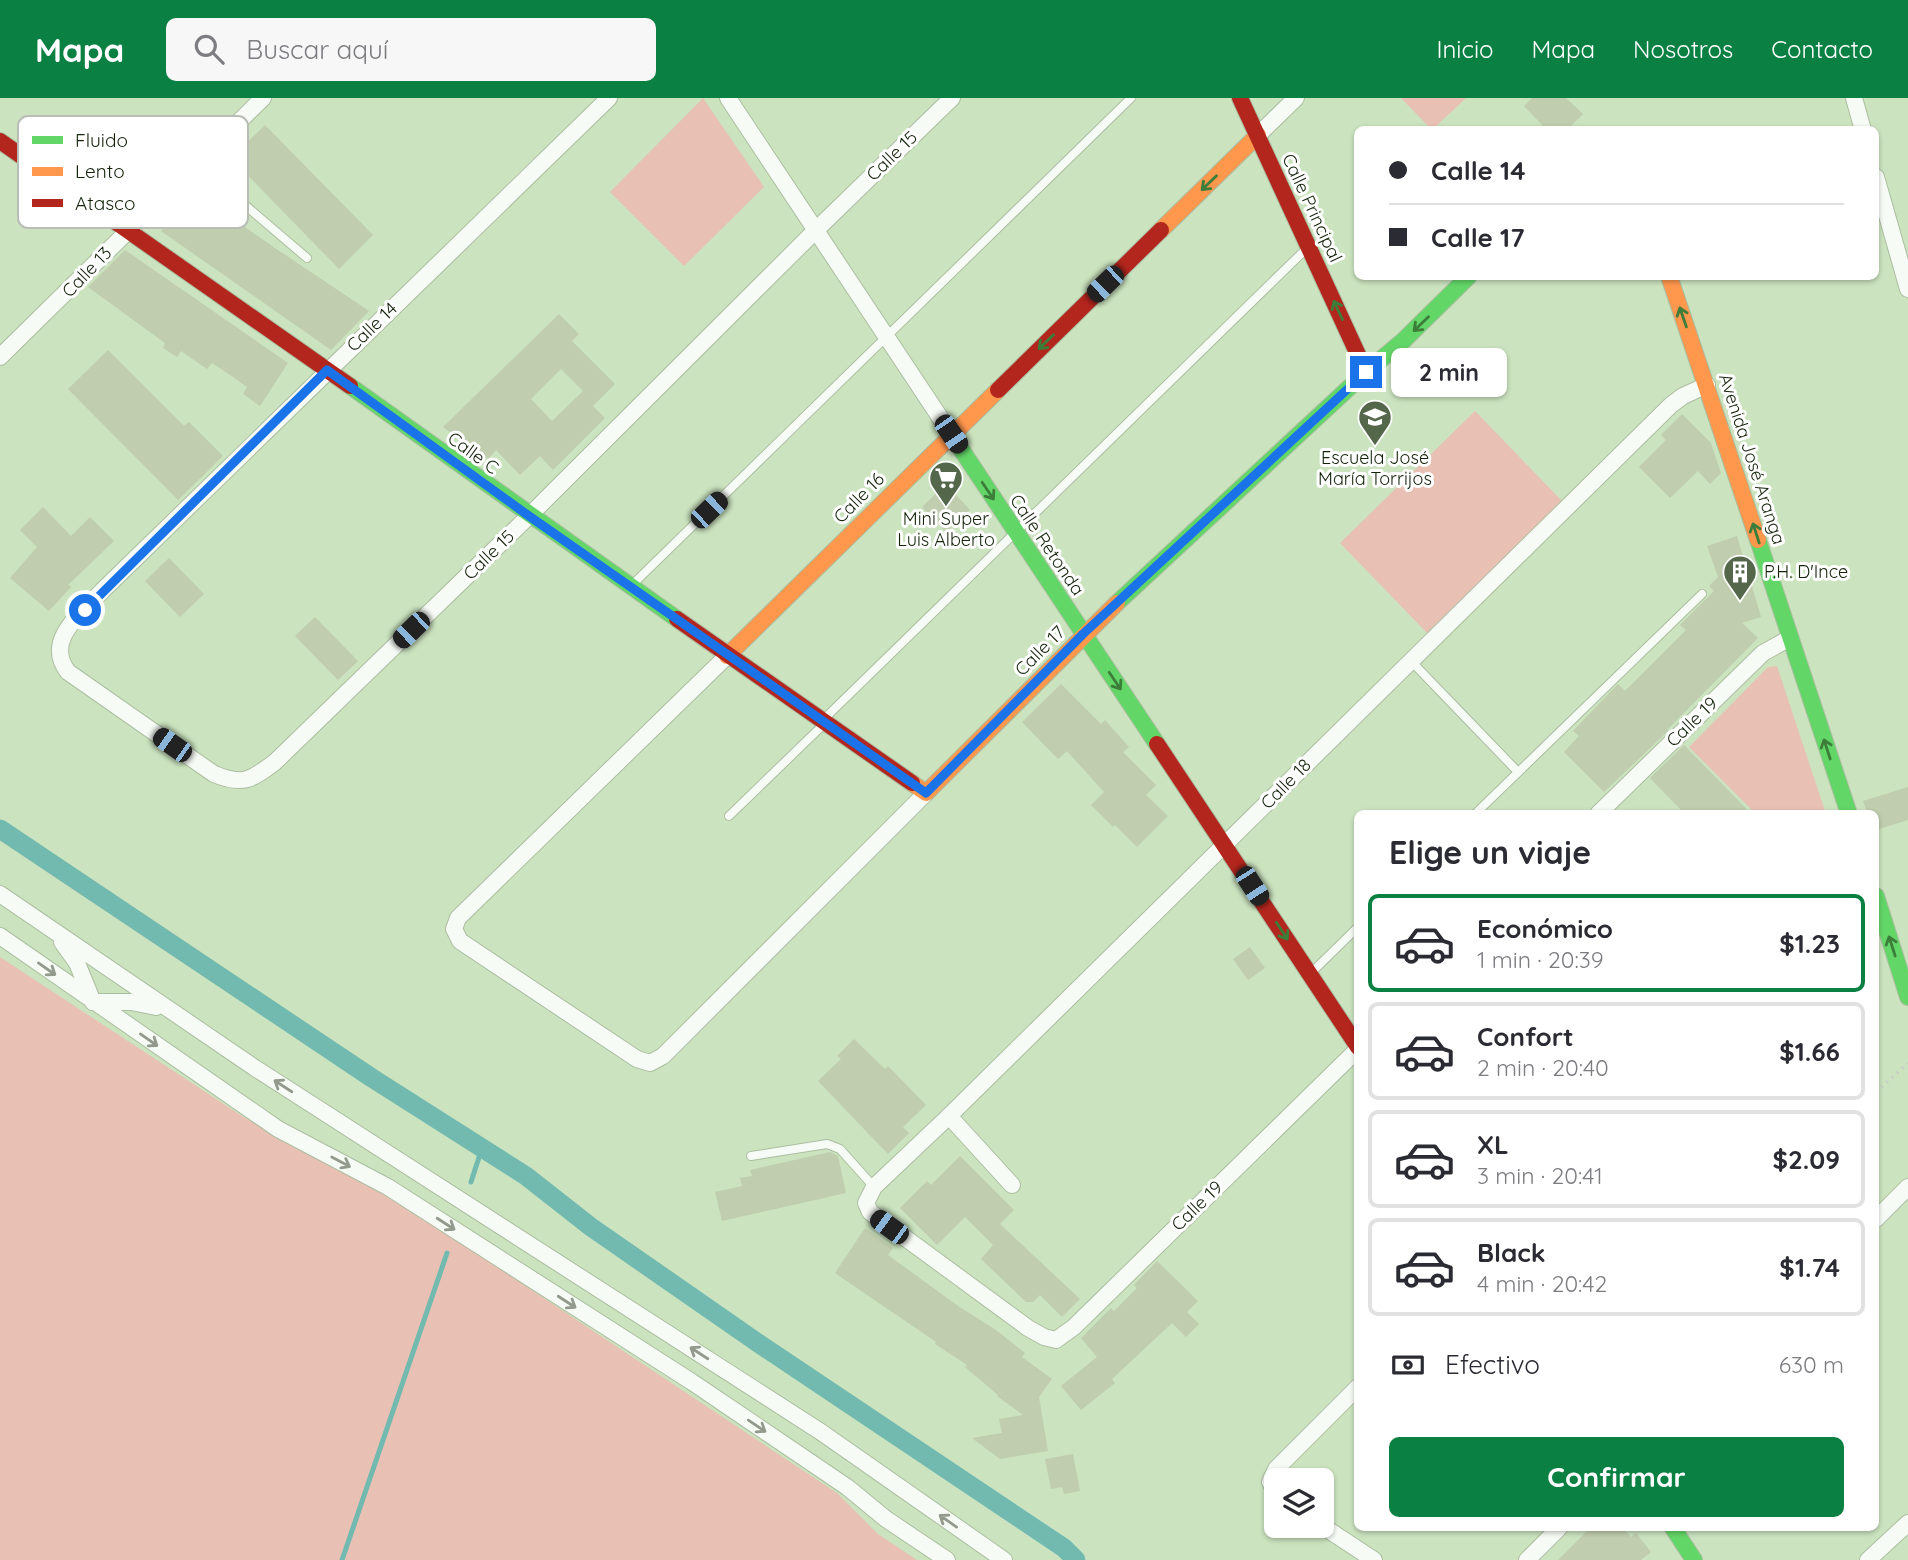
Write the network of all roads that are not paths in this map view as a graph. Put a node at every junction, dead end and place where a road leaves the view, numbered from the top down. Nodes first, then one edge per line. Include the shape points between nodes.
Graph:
1 (263, 98) edge
2 (609, 98) edge
3 (728, 98) edge
4 (952, 98) edge
5 (1131, 98) edge
6 (1240, 98) edge
7 (1296, 98) edge
8 (1854, 98) edge
9 (245, 116) edge
10 (1862, 126) edge
11 (1258, 135) junction
12 (0, 141) edge
13 (18, 154) edge
14 (1879, 188) edge
15 (248, 208) edge
16 (122, 228) edge
17 (129, 228) edge
18 (816, 230) junction
19 (126, 231) junction
20 (1308, 246) junction
21 (307, 258) dead end
22 (1465, 280) edge
23 (1670, 280) edge
24 (1908, 289) edge
25 (886, 337) junction
26 (0, 357) edge
27 (327, 370) junction
28 (1366, 372) junction
29 (1707, 385) junction
30 (951, 434) junction
31 (529, 516) junction
32 (1016, 533) junction
33 (630, 587) junction
34 (1702, 594) dead end
35 (1083, 634) junction
36 (1790, 638) junction
37 (58, 653) joint
38 (727, 656) junction
39 (1411, 661) junction
40 (824, 722) junction
41 (1518, 772) junction
42 (926, 793) junction
43 (1479, 810) edge
44 (1602, 810) edge
45 (1848, 810) edge
46 (729, 816) dead end
47 (1225, 844) junction
48 (0, 894) edge
49 (1879, 905) edge
50 (51, 929) junction
51 (1354, 931) edge
52 (0, 936) edge
53 (1310, 974) junction
54 (1908, 997) edge
55 (93, 1002) junction
56 (169, 1011) junction
57 (1354, 1042) edge
58 (1354, 1052) edge
59 (650, 1063) joint
60 (950, 1116) junction
61 (751, 1156) dead end
62 (1012, 1185) dead end
63 (1908, 1187) edge
64 (872, 1190) junction
65 (1879, 1216) edge
66 (1354, 1391) edge
67 (1277, 1468) edge
68 (1908, 1522) edge
69 (1556, 1531) edge
70 (1675, 1531) edge
71 (1334, 1534) edge
72 (947, 1560) edge
73 (1004, 1560) edge
74 (1374, 1560) edge
75 (1527, 1560) edge
76 (1694, 1560) edge
77 (1868, 1560) edge

1 - 9 street, Calle 13
2 - 27 street, Calle 14
3 - 18 street, Calle Retonda
4 - 18 street, Calle 15
5 - 25 lane
6 - 11 street, Calle Principal
7 - 11 street, Calle 16
8 - 10 street
11 - 20 street, Calle Principal
11 -> 30 street, Calle 16
12 - 13 street, Calle C
14 - 24 street
15 - 21 lane
16 - 19 street, Calle C
17 - 19 street, Calle 13
18 - 25 street, Calle Retonda
18 - 31 street, Calle 15
19 - 26 street, Calle 13
19 - 27 street, Calle C
28 -> 20 street, Calle Principal
20 - 32 lane
22 -> 28 street, Calle 17
29 -> 23 street, Avenida José Aranga
25 - 30 street, Calle Retonda
25 - 33 lane
27 - 31 street, Calle C
27 - 37 street, Calle 14 via 103,590 67,629
28 - 35 street, Calle 17
36 -> 29 street, Avenida José Aranga
29 - 39 street, Calle 18 via 1671,405
30 -> 32 street, Calle Retonda
30 - 38 street, Calle 16
31 - 33 street, Calle C
31 - 37 street, Calle 15 via 254,778 230,781 214,774 68,673
32 - 35 street, Calle Retonda
32 - 40 lane
33 - 38 street, Calle C
34 - 41 lane
35 - 42 street, Calle 17
35 -> 47 street, Calle Retonda
36 - 44 street, Calle 19 via 1763,653
45 -> 36 street, Avenida José Aranga
38 - 40 street, Calle C
38 - 59 street, Calle 16 via 458,918 454,929 460,941 637,1059
39 - 41 lane
39 - 47 street, Calle 18
40 - 42 street, Calle C
40 - 46 lane
41 - 43 lane
42 - 59 street, Calle 17 via 663,1056
47 -> 53 street, Calle Retonda
47 - 60 street, Calle 18
48 - 50 street
54 -> 49 street
50 - 55 street via 77,962
50 - 56 street
51 - 53 lane
52 -> 55 street
53 - 57 street, Calle Retonda
55 - 56 street via 131,1002
55 -> 72 street via 278,1129 388,1187 692,1381
73 -> 56 street via 821,1432
58 - 64 street, Calle 19 via 1056,1340 1028,1328 870,1212 866,1203
60 - 62 street
60 - 64 street, Calle 18
61 - 64 lane via 827,1144 840,1149
63 - 65 street
66 - 67 street
68 - 77 street
69 - 75 street
70 - 76 street
71 - 74 street

